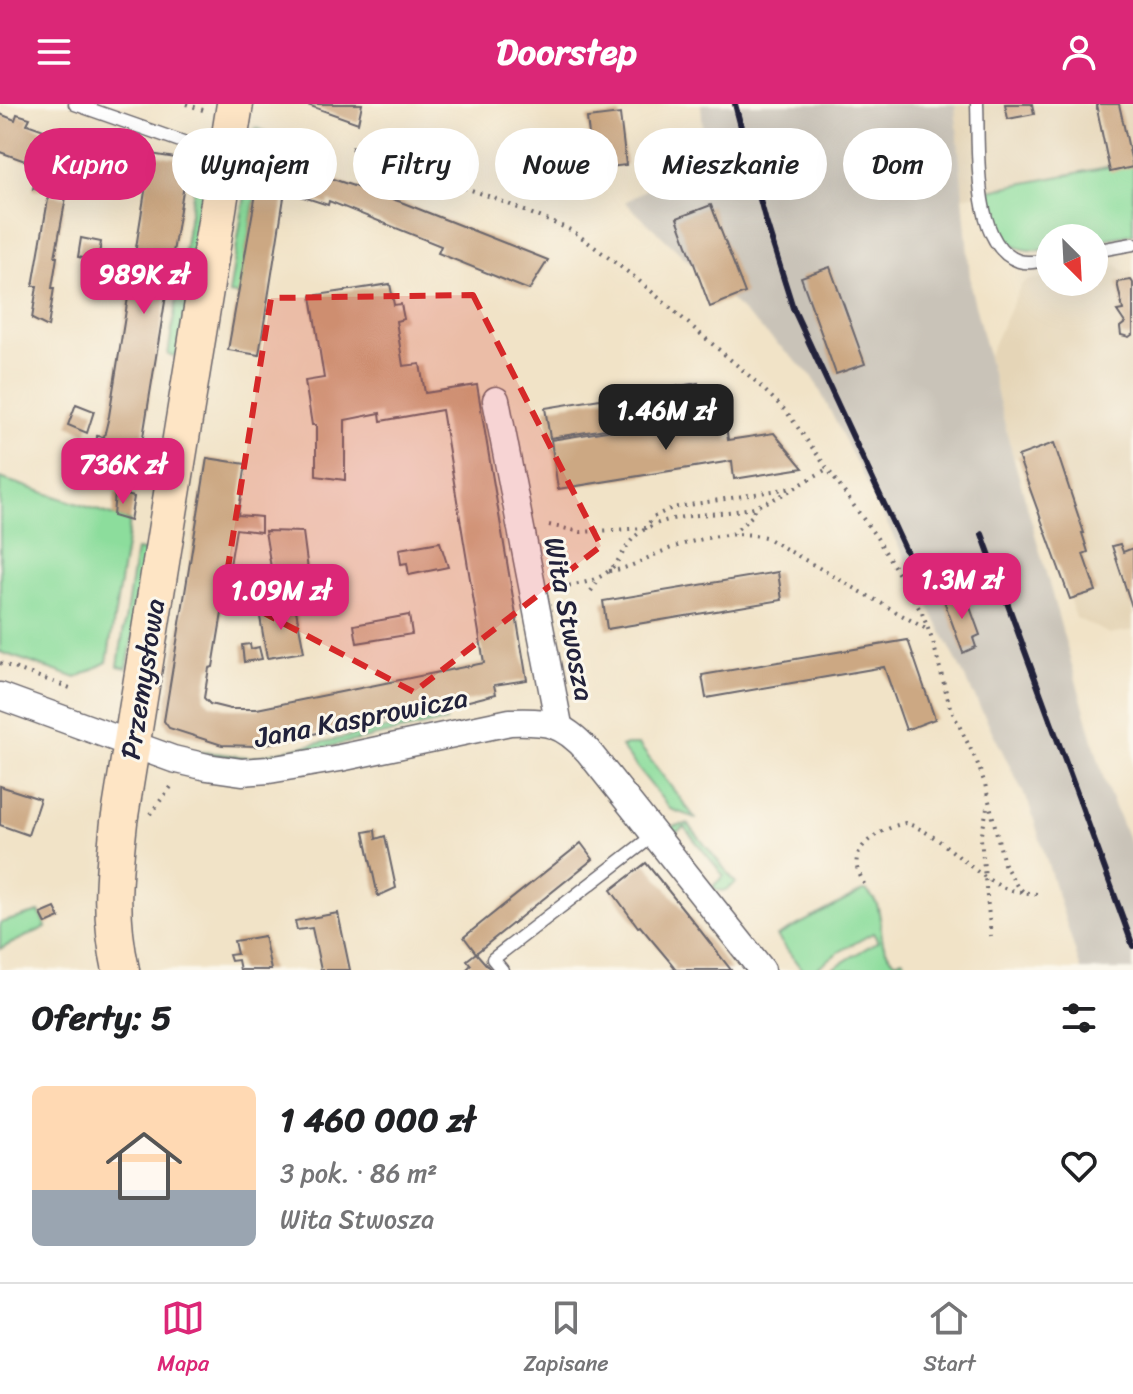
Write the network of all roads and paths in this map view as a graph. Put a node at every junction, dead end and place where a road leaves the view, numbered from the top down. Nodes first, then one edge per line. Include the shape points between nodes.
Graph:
1 (75, 104) edge
2 (186, 104) edge
3 (977, 104) edge
4 (219, 107) edge
5 (222, 128) edge
6 (172, 138) edge
7 (351, 148) dead end
8 (219, 200) edge
9 (1133, 244) edge
10 (1108, 248) edge
11 (1036, 260) edge
12 (496, 400) dead end
13 (827, 469) junction
14 (796, 486) junction
15 (755, 506) junction
16 (549, 525) dead end
17 (646, 528) junction
18 (732, 534) junction
19 (609, 571) junction
20 (601, 578) junction
21 (561, 587) dead end
22 (591, 591) dead end
23 (930, 631) junction
24 (0, 663) edge
25 (73, 689) dead end
26 (0, 696) edge
27 (559, 725) junction
28 (132, 742) junction
29 (988, 805) junction
30 (654, 835) junction
31 (984, 876) junction
32 (864, 884) dead end
33 (1025, 893) junction
34 (1037, 894) dead end
35 (991, 936) dead end
36 (121, 970) edge
37 (502, 970) edge
38 (762, 970) edge

1 - 6 lane
2 - 4 path
3 - 11 lane via 982,202 992,235 1019,261
4 - 5 street, Przemysłowa
7 - 13 path via 573,231 754,380 786,411
8 - 28 street, Przemysłowa
9 - 10 lane
12 - 27 street, Wita Stwosza
13 - 14 path
13 - 23 path via 877,538
14 - 15 path
14 - 17 path via 672,508 653,517
15 - 17 path
15 - 18 path via 752,516
16 - 17 path via 581,532
17 - 19 path via 632,538
18 - 19 path
18 - 23 path via 765,537
19 - 20 path
20 - 21 path
20 - 22 path
23 - 29 path via 945,693 977,762
24 - 25 path
26 - 28 street, Jana Kasprowicza
27 - 28 street, Jana Kasprowicza via 510,722 340,758 242,772 179,760
27 - 30 street, Wita Stwosza via 580,742
28 - 36 street, Przemysłowa via 111,891
29 - 31 path via 981,839
29 - 33 path via 1006,870
30 - 37 lane via 493,959
30 - 38 street, Wita Stwosza
31 - 32 path via 930,834 905,823 875,834 859,852 856,865
31 - 33 path
31 - 35 path
33 - 34 path

